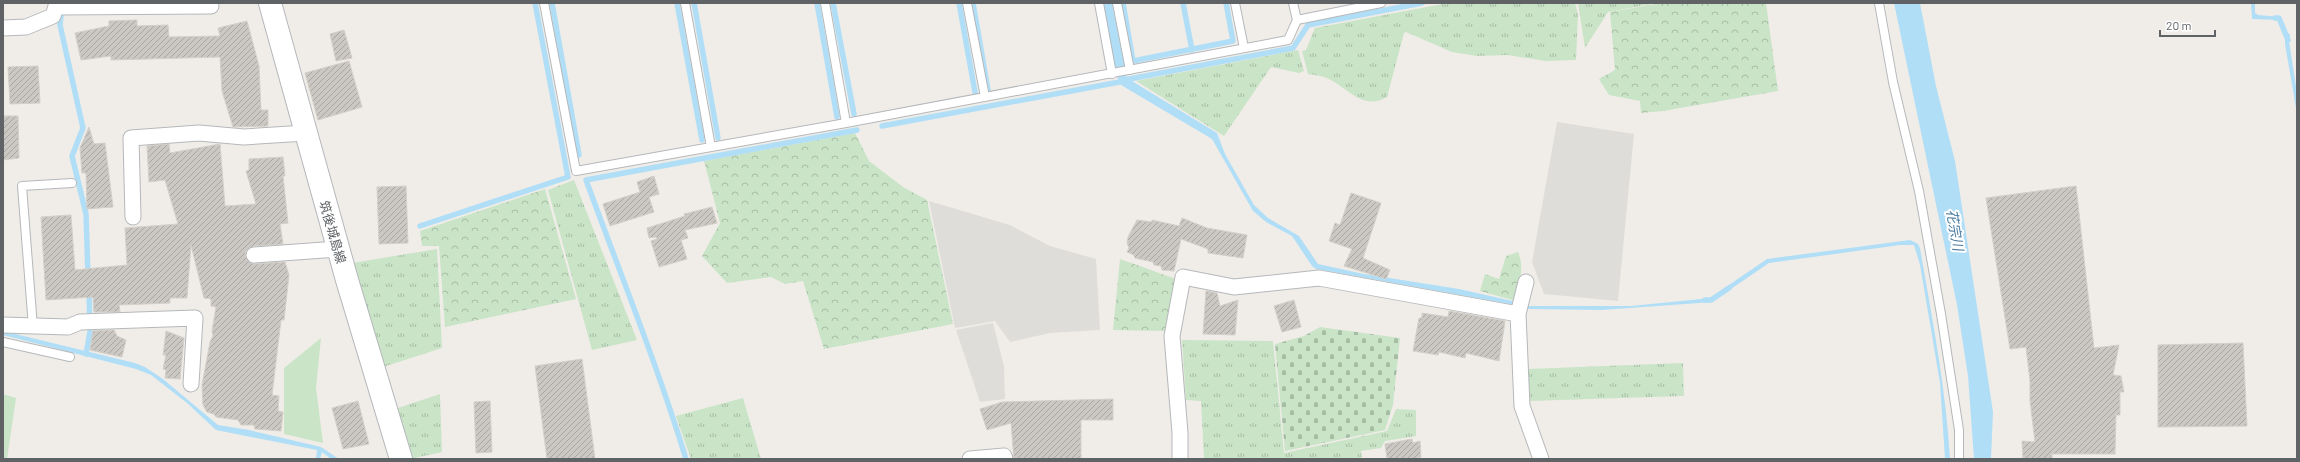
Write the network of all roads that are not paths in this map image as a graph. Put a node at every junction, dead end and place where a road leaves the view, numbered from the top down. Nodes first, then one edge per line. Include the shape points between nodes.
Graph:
1 (270, 3) edge
2 (544, 3) edge
3 (685, 3) edge
4 (825, 3) edge
5 (967, 3) edge
6 (1099, 3) edge
7 (1117, 3) edge
8 (1235, 3) edge
9 (1293, 3) edge
10 (1381, 3) edge
11 (1879, 3) edge
12 (57, 5) edge
13 (211, 6) dead end
14 (1297, 20) junction
15 (3, 28) edge
16 (1244, 48) junction
17 (1130, 70) junction
18 (1112, 74) junction
19 (985, 97) junction
20 (846, 123) junction
21 (306, 133) junction
22 (711, 147) junction
23 (72, 184) dead end
24 (133, 217) dead end
25 (338, 249) junction
26 (254, 255) dead end
27 (1526, 282) dead end
28 (1518, 314) junction
29 (3, 325) edge
30 (33, 327) junction
31 (3, 342) edge
32 (70, 357) dead end
33 (191, 384) dead end
34 (400, 459) edge
35 (970, 459) edge
36 (1005, 459) edge
37 (1180, 459) edge
38 (1541, 459) edge
39 (1959, 459) edge

1 - 21 main road, 筑後城島線
2 - 22 lane via 576,170
3 - 22 lane
4 - 20 lane
5 - 19 lane
6 - 18 lane
7 - 17 lane
8 - 16 lane
9 - 14 lane
10 - 14 lane
11 - 39 lane via 1893,82 1919,190 1941,314 1959,430
12 - 13 street
12 - 15 street via 53,16 26,27
14 - 16 lane via 1288,40
16 - 17 lane
17 - 18 lane
18 - 19 lane
19 - 20 lane
20 - 22 lane
21 - 24 street via 244,137 199,133 131,138
21 - 25 main road, 筑後城島線
23 - 30 lane via 22,186
25 - 26 street
25 - 34 main road, 筑後城島線
27 - 28 street
28 - 37 street via 1319,278 1234,287 1183,277 1172,336
28 - 38 street via 1522,406
29 - 30 street
30 - 33 street via 68,327 80,322 195,318
31 - 32 lane
35 - 36 street via 1004,456

